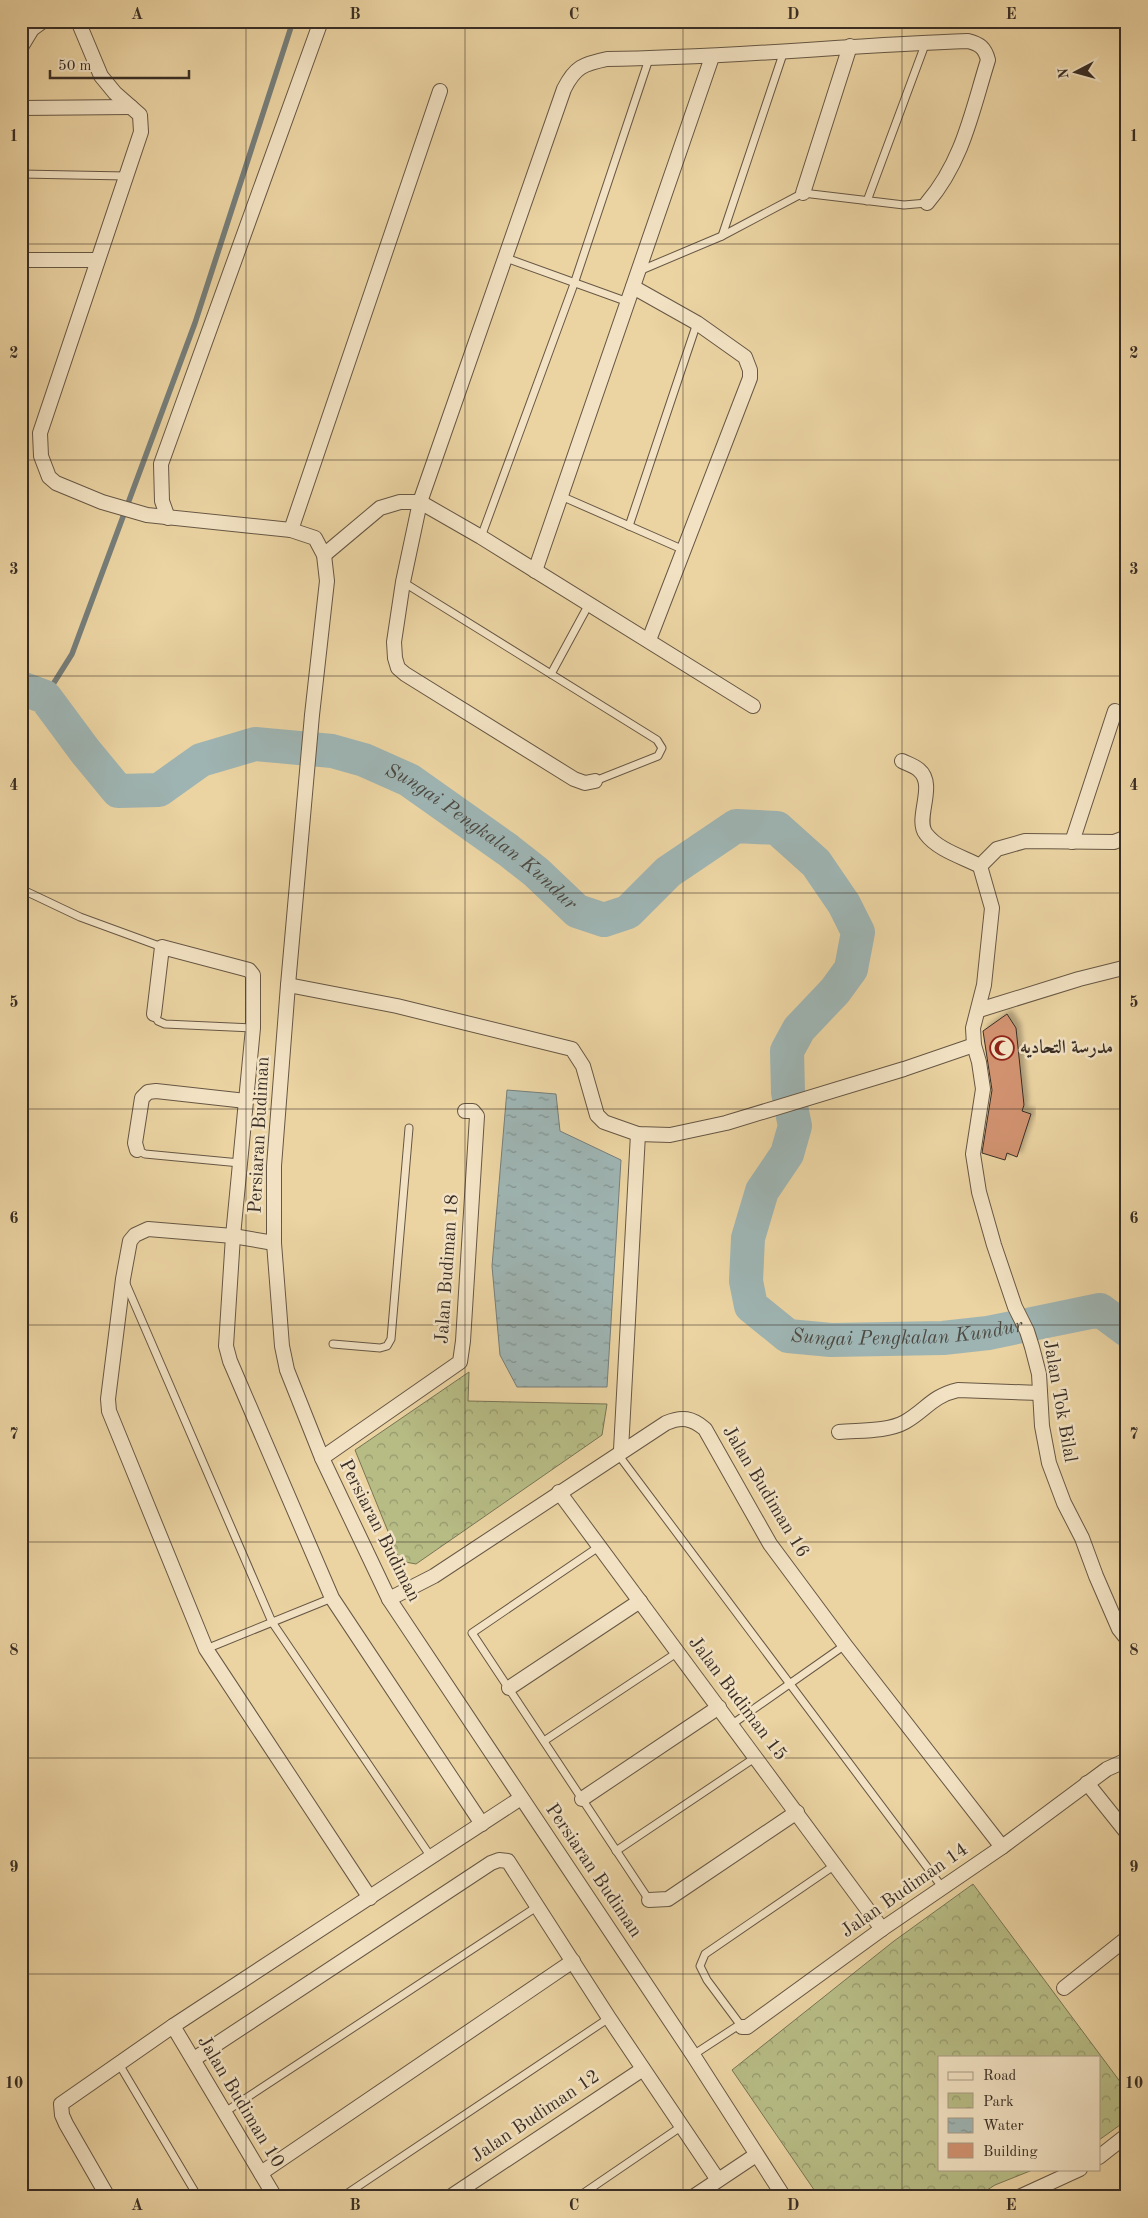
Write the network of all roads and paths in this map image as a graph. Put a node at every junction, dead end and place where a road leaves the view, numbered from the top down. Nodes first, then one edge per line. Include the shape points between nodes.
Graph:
1 (43, 21) edge
2 (78, 21) edge
3 (321, 21) edge
4 (926, 42) junction
5 (850, 46) junction
6 (21, 47) edge
7 (784, 51) junction
8 (712, 57) junction
9 (650, 59) junction
10 (440, 91) dead end
11 (131, 107) junction
12 (21, 108) edge
13 (21, 174) edge
14 (126, 176) junction
15 (803, 193) junction
16 (867, 201) junction
17 (927, 203) joint
18 (722, 236) junction
19 (506, 258) junction
20 (21, 260) edge
21 (97, 260) junction
22 (639, 271) junction
23 (574, 284) junction
24 (633, 287) junction
25 (628, 302) junction
26 (697, 323) junction
27 (561, 496) junction
28 (420, 502) junction
29 (168, 518) junction
30 (628, 526) junction
31 (290, 530) junction
32 (481, 537) junction
33 (684, 550) junction
34 (324, 555) junction
35 (535, 571) junction
36 (402, 582) junction
37 (589, 604) junction
38 (648, 640) junction
39 (551, 674) junction
40 (753, 706) dead end
41 (1115, 711) dead end
42 (902, 760) dead end
43 (595, 781) joint
44 (1127, 837) edge
45 (1072, 842) junction
46 (980, 866) junction
47 (21, 889) edge
48 (162, 947) junction
49 (1127, 967) edge
50 (288, 985) junction
51 (979, 1010) junction
52 (154, 1014) joint
53 (253, 1028) junction
54 (974, 1045) junction
55 (246, 1100) junction
56 (465, 1111) dead end
57 (409, 1128) dead end
58 (638, 1134) junction
59 (137, 1150) joint
60 (240, 1163) junction
61 (233, 1236) junction
62 (274, 1243) junction
63 (123, 1279) junction
64 (333, 1344) dead end
65 (1040, 1392) junction
66 (839, 1432) dead end
67 (619, 1452) junction
68 (322, 1458) junction
69 (559, 1492) junction
70 (600, 1546) junction
71 (332, 1598) junction
72 (389, 1599) junction
73 (640, 1600) junction
74 (272, 1622) junction
75 (1127, 1639) edge
76 (845, 1645) junction
77 (206, 1649) junction
78 (679, 1652) junction
79 (789, 1683) junction
80 (509, 1688) junction
81 (719, 1707) junction
82 (731, 1725) junction
83 (544, 1741) junction
84 (757, 1757) junction
85 (1127, 1760) edge
86 (1087, 1783) junction
87 (521, 1798) junction
88 (582, 1799) junction
89 (797, 1812) junction
90 (482, 1824) junction
91 (1127, 1833) edge
92 (1002, 1847) junction
93 (616, 1851) junction
94 (431, 1857) junction
95 (836, 1865) junction
96 (942, 1888) junction
97 (370, 1898) junction
98 (649, 1900) joint
99 (538, 1906) junction
100 (882, 1929) junction
101 (1127, 1938) edge
102 (572, 1962) junction
103 (1064, 1988) dead end
104 (609, 2018) junction
105 (173, 2026) junction
106 (741, 2026) junction
107 (693, 2055) junction
108 (194, 2059) junction
109 (119, 2064) junction
110 (643, 2069) junction
111 (225, 2112) junction
112 (682, 2126) junction
113 (1127, 2135) edge
114 (756, 2155) junction
115 (1100, 2156) edge
116 (1078, 2170) edge
117 (261, 2173) junction
118 (718, 2180) junction
119 (108, 2197) edge
120 (198, 2197) edge
121 (275, 2197) edge
122 (342, 2197) edge
123 (450, 2197) edge
124 (578, 2197) edge
125 (693, 2197) edge
126 (784, 2197) edge
127 (1019, 2197) edge

1 - 6 street via 32,29
2 - 11 street via 100,76
3 - 29 street via 161,464 162,501
4 - 5 street
4 - 16 lane
4 - 17 street via 978,43 988,60 959,154 942,186
5 - 7 street
5 - 15 street
7 - 8 street
7 - 18 lane
8 - 9 street
8 - 22 street
9 - 19 street via 591,62 570,76
9 - 23 lane
10 - 31 street
11 - 12 street
11 - 14 street via 140,115 141,132
13 - 14 lane
14 - 21 street
15 - 16 lane
15 - 18 lane
16 - 17 lane via 904,205
18 - 22 lane
19 - 23 lane
19 - 28 street
20 - 21 street
21 - 29 street via 40,433 41,456 49,477 56,483 102,502 147,516
22 - 24 street
23 - 25 lane
23 - 32 lane
24 - 25 street
24 - 26 street
25 - 27 street
26 - 30 lane
26 - 33 street via 745,357 750,378
27 - 30 lane
27 - 35 street
28 - 32 street
28 - 34 street via 400,502 380,508
28 - 36 street
29 - 31 street
30 - 33 lane
31 - 34 street via 314,538
32 - 35 street
33 - 38 street
34 - 50 street, Persiaran Budiman via 327,581
35 - 37 street
36 - 39 lane
36 - 43 street via 394,642 398,668 574,779 585,783
37 - 38 street
37 - 39 lane
38 - 40 street
39 - 43 lane via 657,740 662,748 658,756 646,762
41 - 45 street
42 - 46 street via 921,771 926,783 922,822 925,833 934,842
44 - 45 street via 1114,842
45 - 46 street via 1025,841 998,849
46 - 51 street, Jalan Tok Bilal via 992,908
47 - 48 lane via 80,917
48 - 52 street
48 - 53 street via 249,970 254,981
49 - 51 street
50 - 58 street via 397,1006 572,1049 583,1066 597,1115 604,1122
50 - 62 street, Persiaran Budiman via 274,1166
51 - 54 street, Jalan Tok Bilal via 973,1028
52 - 53 lane via 158,1022 165,1024
53 - 55 street
54 - 58 street via 726,1123 670,1135
54 - 65 street, Jalan Tok Bilal via 982,1089 973,1154 981,1201 1015,1307 1027,1331 1039,1374
55 - 59 street via 148,1092 142,1098 135,1143
55 - 60 street
56 - 68 street, Jalan Budiman 18 via 473,1111 477,1116 460,1362
57 - 64 lane via 391,1339 387,1346 380,1348
58 - 67 street
59 - 60 lane via 145,1154
60 - 61 street
61 - 62 street
61 - 63 street via 141,1230 130,1241
61 - 71 street via 226,1346 230,1361
62 - 68 street, Persiaran Budiman via 282,1346 287,1370
63 - 74 lane
63 - 77 street via 109,1411
65 - 66 street via 958,1390 929,1402 903,1423
65 - 75 street, Jalan Tok Bilal via 1049,1463 1119,1629
67 - 69 street, Jalan Budiman 16
67 - 76 street, Jalan Budiman 16 via 672,1420 695,1420 705,1429 770,1544
67 - 79 lane
68 - 72 street, Persiaran Budiman
69 - 70 street, Jalan Budiman 15
69 - 72 street, Jalan Budiman 16 via 434,1576
70 - 73 street, Jalan Budiman 15
70 - 80 lane via 472,1633
71 - 74 lane
71 - 90 street
72 - 87 street, Persiaran Budiman
73 - 78 street, Jalan Budiman 15
73 - 80 street
74 - 77 lane
74 - 94 lane
76 - 79 lane
76 - 92 street, Jalan Budiman 16
77 - 97 street
78 - 81 street, Jalan Budiman 15
78 - 83 lane
79 - 82 lane
79 - 96 lane
80 - 83 lane
81 - 82 street, Jalan Budiman 15
81 - 88 street
82 - 84 street, Jalan Budiman 15
83 - 88 lane
84 - 89 street, Jalan Budiman 15
84 - 93 lane
85 - 86 street, Jalan Budiman 14
86 - 91 street
86 - 92 street, Jalan Budiman 14
87 - 90 street
87 - 107 street, Persiaran Budiman
88 - 93 lane
89 - 95 street, Jalan Budiman 15
89 - 98 street via 668,1899
90 - 94 street
92 - 96 street, Jalan Budiman 14
93 - 98 lane
94 - 97 street
95 - 100 street, Jalan Budiman 15
95 - 106 lane via 704,1954 700,1966 703,1973
96 - 100 street, Jalan Budiman 14
97 - 105 street
99 - 102 street
99 - 108 street via 508,1861 491,1863
99 - 111 lane
100 - 106 street, Jalan Budiman 14 via 747,2027
101 - 103 street
102 - 104 street
102 - 117 street
104 - 110 street
104 - 122 lane
105 - 108 street, Jalan Budiman 10
105 - 109 street
106 - 107 lane
107 - 114 street, Persiaran Budiman
108 - 111 street, Jalan Budiman 10
109 - 119 street via 61,2104 66,2124
109 - 120 lane
110 - 112 street
110 - 123 street, Jalan Budiman 12
111 - 117 street, Jalan Budiman 10
112 - 118 street
112 - 124 lane
113 - 115 street
114 - 118 street
114 - 126 street, Persiaran Budiman
116 - 127 street
117 - 121 street, Jalan Budiman 10
118 - 125 street

